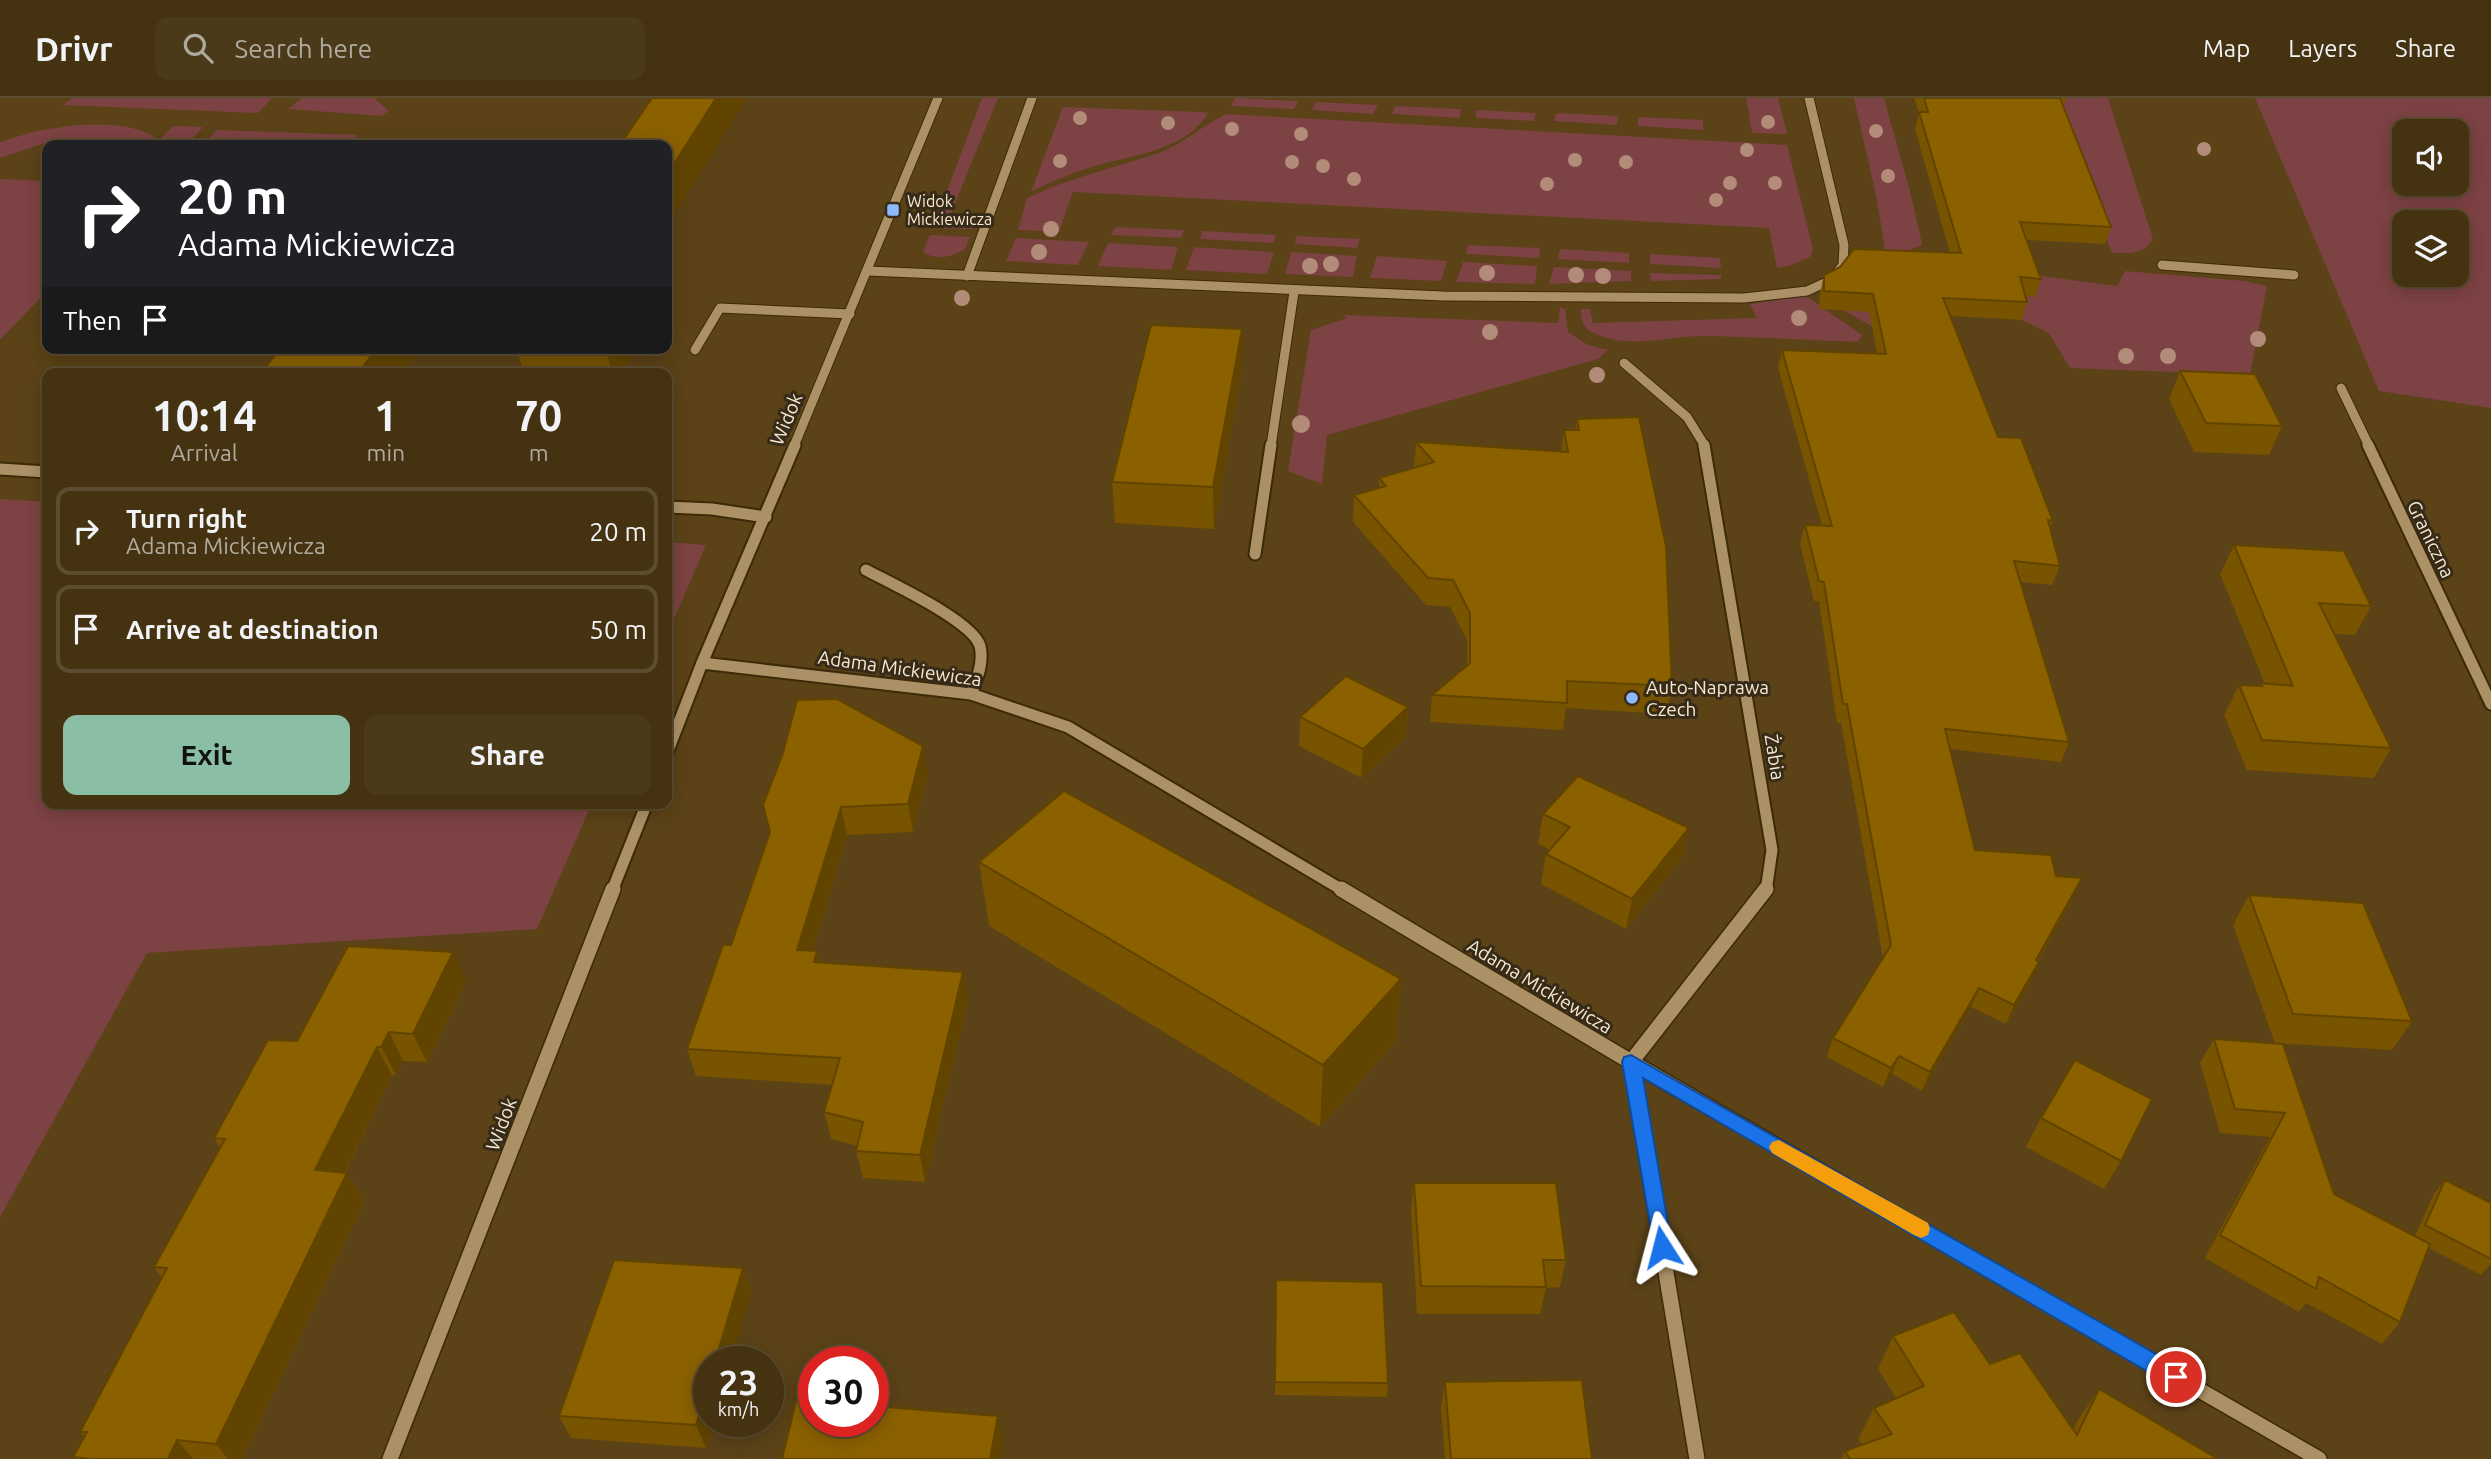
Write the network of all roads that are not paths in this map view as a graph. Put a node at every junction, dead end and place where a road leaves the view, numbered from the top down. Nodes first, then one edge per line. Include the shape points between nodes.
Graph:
1 (938, 98) edge
2 (1032, 98) edge
3 (1809, 98) edge
4 (2162, 265) dead end
5 (868, 271) junction
6 (2294, 275) dead end
7 (967, 276) junction
8 (1294, 292) junction
9 (850, 314) junction
10 (695, 350) dead end
11 (1624, 363) dead end
12 (2341, 388) dead end
13 (0, 469) edge
14 (42, 471) edge
15 (672, 507) edge
16 (766, 517) junction
17 (1255, 554) dead end
18 (866, 570) dead end
19 (702, 663) junction
20 (971, 694) junction
21 (2491, 704) edge
22 (672, 740) edge
23 (646, 809) edge
24 (1631, 1062) junction
25 (390, 1459) edge
26 (1697, 1459) edge
27 (2319, 1459) edge

1 - 5 street, Widok
2 - 7 street
3 - 8 street via 1844,245 1843,265 1831,280 1807,291 1744,298 1634,299
4 - 6 street
5 - 7 street
5 - 9 street, Widok
7 - 8 street
8 - 17 street
9 - 10 street via 720,308
9 - 16 street, Widok
11 - 24 street, Żabia via 1687,417 1707,449 1772,850 1766,891
12 - 21 street, Graniczna
13 - 14 street
15 - 16 street
16 - 19 street, Widok
18 - 20 street via 962,624 979,640 981,668
19 - 20 street, Adama Mickiewicza
19 - 22 street, Widok
20 - 24 street, Adama Mickiewicza via 1068,727
23 - 25 street, Widok
24 - 26 street
24 - 27 street, Adama Mickiewicza

